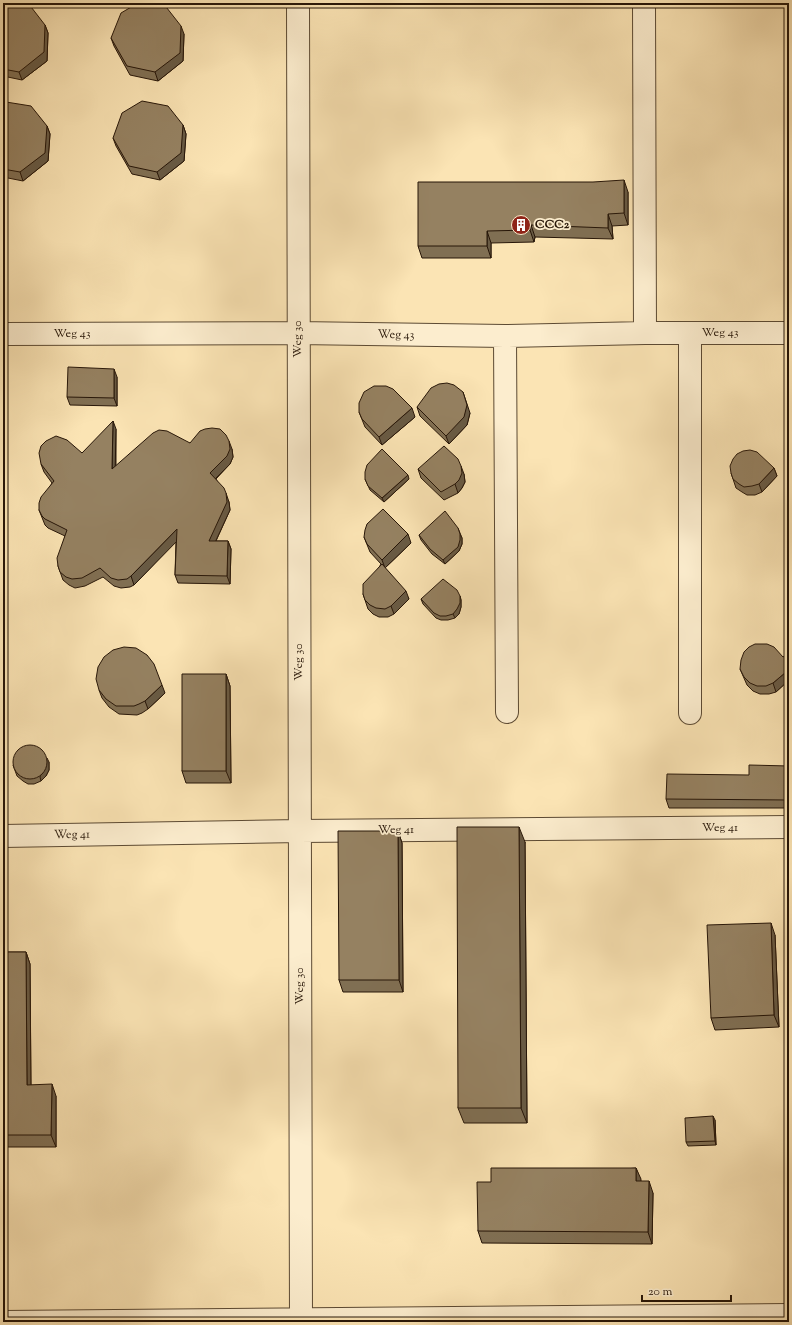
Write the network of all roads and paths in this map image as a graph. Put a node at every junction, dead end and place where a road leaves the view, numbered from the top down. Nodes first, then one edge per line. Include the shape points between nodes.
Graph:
1 (298, 3) edge
2 (644, 3) edge
3 (690, 332) junction
4 (298, 333) junction
5 (644, 333) junction
6 (789, 333) edge
7 (3, 334) edge
8 (505, 336) junction
9 (507, 712) dead end
10 (690, 713) dead end
11 (789, 827) edge
12 (300, 830) junction
13 (3, 836) edge
14 (789, 1316) edge
15 (301, 1321) edge
16 (3, 1322) edge

1 - 4 lane, Weg 30
2 - 5 lane
3 - 5 lane, Weg 43
3 - 6 lane, Weg 43
3 - 10 lane
4 - 7 lane, Weg 43
4 - 8 lane, Weg 43
4 - 12 lane, Weg 30
5 - 8 lane, Weg 43
8 - 9 lane
11 - 12 lane, Weg 41
12 - 13 lane, Weg 41
12 - 15 lane, Weg 30
14 - 15 lane
15 - 16 lane

